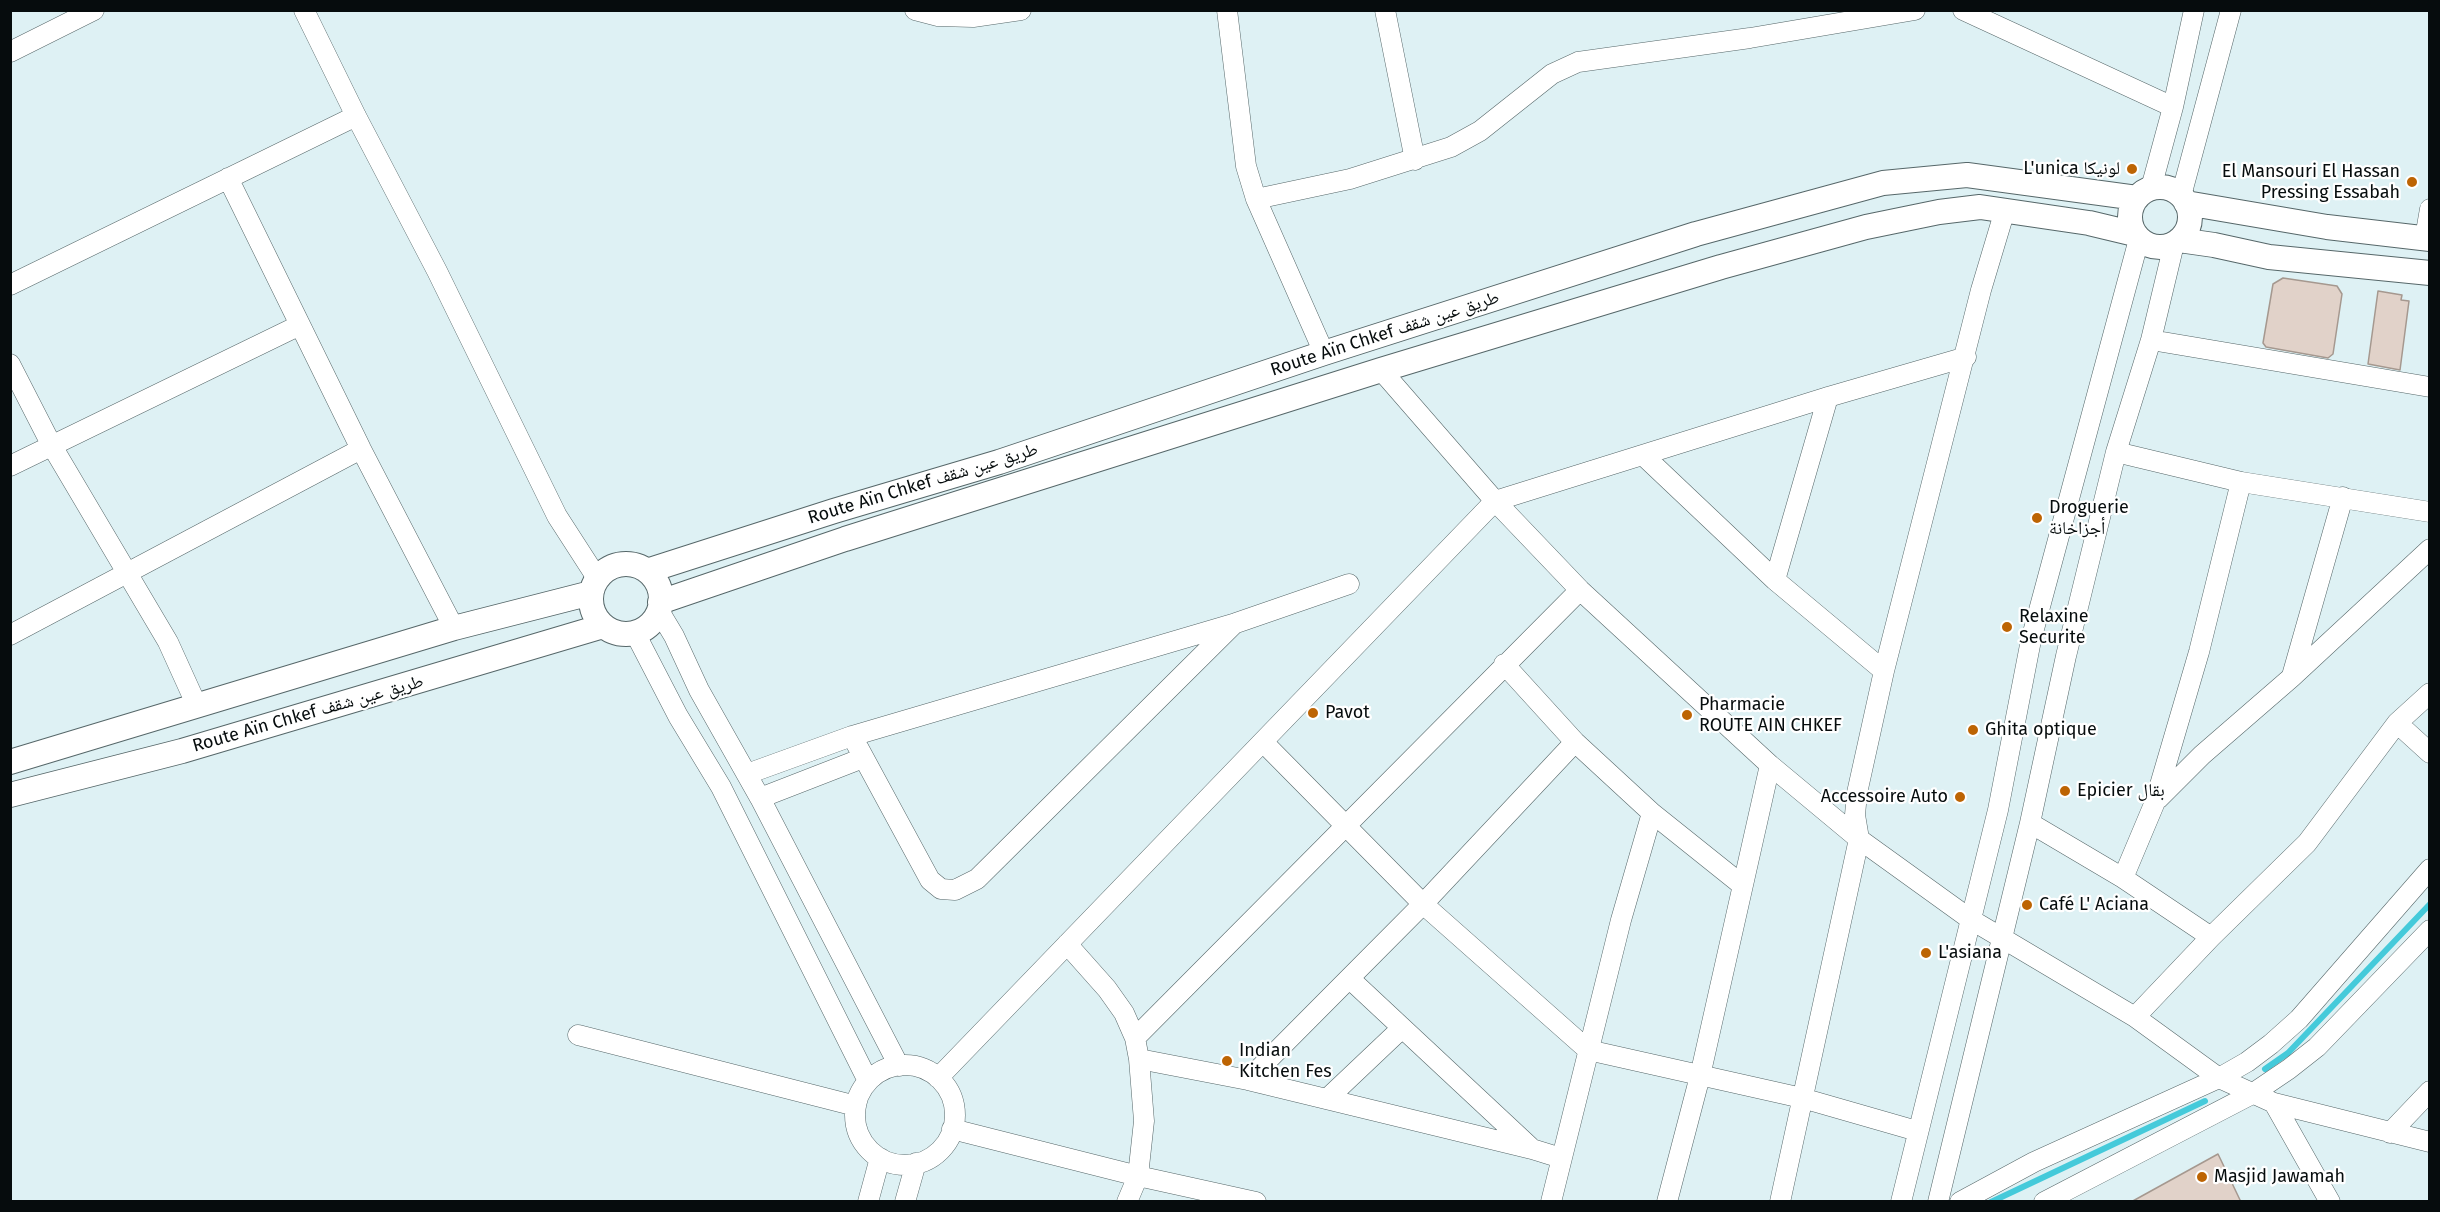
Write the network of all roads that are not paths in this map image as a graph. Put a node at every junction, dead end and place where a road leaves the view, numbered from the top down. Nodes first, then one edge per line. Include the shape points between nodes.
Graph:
1 (94, 10) edge
2 (304, 10) edge
3 (915, 10) edge
4 (1021, 10) edge
5 (1227, 10) edge
6 (1385, 10) edge
7 (1915, 10) edge
8 (1963, 10) edge
9 (2194, 10) edge
10 (2231, 10) edge
11 (10, 52) edge
12 (2173, 107) junction
13 (356, 116) junction
14 (1415, 160) junction
15 (228, 178) junction
16 (2144, 193) junction
17 (1256, 199) junction
18 (2183, 199) junction
19 (2430, 209) edge
20 (2005, 210) junction
21 (2137, 236) junction
22 (2427, 238) edge
23 (2177, 242) junction
24 (2430, 273) edge
25 (10, 285) edge
26 (300, 325) junction
27 (2151, 340) junction
28 (1324, 353) junction
29 (1966, 357) junction
30 (10, 364) edge
31 (1381, 370) junction
32 (2430, 387) edge
33 (1828, 396) junction
34 (52, 446) junction
35 (361, 449) junction
36 (2116, 452) junction
37 (1644, 456) junction
38 (10, 466) edge
39 (2241, 482) junction
40 (2343, 497) junction
41 (1496, 501) junction
42 (2430, 512) edge
43 (2430, 549) edge
44 (128, 571) junction
45 (647, 571) junction
46 (1775, 580) junction
47 (1349, 584) dead end
48 (594, 585) junction
49 (1580, 590) junction
50 (660, 606) junction
51 (1236, 623) junction
52 (603, 626) junction
53 (454, 628) junction
54 (634, 633) junction
55 (10, 635) edge
56 (1504, 664) junction
57 (1884, 670) junction
58 (2292, 677) junction
59 (2430, 693) edge
60 (197, 706) junction
61 (2397, 723) junction
62 (852, 736) junction
63 (1575, 742) junction
64 (1264, 743) junction
65 (2430, 753) edge
66 (863, 758) junction
67 (10, 762) edge
68 (1770, 765) junction
69 (747, 774) junction
70 (10, 795) edge
71 (760, 798) junction
72 (2155, 802) junction
73 (1652, 813) junction
74 (2030, 823) junction
75 (1346, 824) junction
76 (1859, 839) junction
77 (2430, 869) edge
78 (2123, 879) junction
79 (1742, 885) junction
80 (1423, 903) junction
81 (1970, 919) junction
82 (2430, 930) edge
83 (2211, 937) junction
84 (2002, 938) junction
85 (1067, 944) junction
86 (1350, 979) junction
87 (2135, 1017) junction
88 (1402, 1028) junction
89 (578, 1035) dead end
90 (1135, 1038) junction
91 (1588, 1050) junction
92 (1139, 1059) junction
93 (899, 1066) junction
94 (1700, 1076) junction
95 (938, 1078) junction
96 (2219, 1078) junction
97 (1248, 1080) junction
98 (868, 1081) junction
99 (2430, 1091) edge
100 (2252, 1094) junction
101 (1802, 1098) junction
102 (1327, 1099) junction
103 (2274, 1103) junction
104 (856, 1106) junction
105 (952, 1129) junction
106 (1917, 1131) junction
107 (2390, 1133) junction
108 (2430, 1142) edge
109 (1532, 1149) junction
110 (880, 1158) junction
111 (1561, 1158) junction
112 (916, 1163) junction
113 (1138, 1176) junction
114 (2050, 1200) edge
115 (868, 1202) edge
116 (905, 1202) edge
117 (1127, 1202) edge
118 (1256, 1202) edge
119 (1551, 1202) edge
120 (1667, 1202) edge
121 (1780, 1202) edge
122 (1901, 1202) edge
123 (1938, 1202) edge
124 (1960, 1202) edge
125 (2330, 1202) edge

1 - 11 street
2 - 13 street
3 - 4 street via 938,16 973,17
5 - 17 street via 1246,166
6 - 14 street
7 - 14 street via 1578,62 1552,74 1479,131 1451,147
8 - 12 street
9 - 12 street
10 - 18 street
12 - 16 street
13 - 15 street
13 - 48 street
14 - 17 street
15 - 25 street
15 - 26 street
16 - 18 main road via 2167,188
16 - 21 main road via 2130,215
16 - 28 main road, Route Aïn Chkef طريق عين شقف via 1967,176 1883,183 1696,234
17 - 28 street
18 - 22 main road via 2327,227
18 - 23 main road via 2189,211 2188,227
19 - 22 street
20 - 21 main road, Route Aïn Chkef طريق عين شقف
20 - 29 street
20 - 31 main road, Route Aïn Chkef طريق عين شقف via 1980,207 1866,227
21 - 23 main road via 2152,246
21 - 81 street via 2031,640 1998,810
23 - 24 main road via 2269,257
23 - 27 street
26 - 34 street
26 - 35 street
27 - 32 street
27 - 36 street
28 - 45 main road, Route Aïn Chkef طريق عين شقف via 999,462
29 - 33 street
29 - 57 street
30 - 34 street
31 - 41 street
31 - 50 main road, Route Aïn Chkef طريق عين شقف via 845,539
33 - 37 street
33 - 46 street
34 - 38 street
34 - 44 street
35 - 44 street
35 - 53 street
36 - 39 street
36 - 74 street
37 - 41 street
37 - 46 street
39 - 40 street
39 - 72 street via 2199,652
40 - 42 street
40 - 58 street
41 - 49 street
41 - 64 street
43 - 58 street
44 - 55 street
44 - 60 street via 168,642
45 - 48 main road via 634,564 619,564 608,568
45 - 50 main road via 657,585
46 - 57 street
47 - 51 street
48 - 52 main road via 593,611
48 - 53 main road
49 - 56 street
49 - 68 street
50 - 54 main road via 651,623
50 - 69 street via 699,690
51 - 62 street
51 - 66 street via 978,879 955,890 941,889 930,880
52 - 54 main road via 620,633
52 - 70 main road, Route Aïn Chkef طريق عين شقف via 182,752
53 - 60 main road
54 - 98 street via 721,787
56 - 63 street
56 - 75 street
57 - 76 street via 1857,793
58 - 72 street via 2202,755
59 - 61 street
60 - 67 main road
61 - 65 street
61 - 83 street via 2307,843
62 - 66 street
62 - 69 street
63 - 73 street
63 - 80 street
64 - 75 street
64 - 85 street
66 - 71 street
68 - 76 street
68 - 79 street
69 - 71 street
71 - 93 street
72 - 78 street
73 - 79 street
73 - 91 street
74 - 78 street
74 - 84 street
75 - 80 street
75 - 90 street
76 - 81 street
76 - 101 street
77 - 96 street via 2299,1019 2247,1062
78 - 83 street
79 - 94 street
80 - 86 street
80 - 91 street
81 - 84 street
81 - 106 street
82 - 100 street via 2317,1047
83 - 87 street
84 - 87 street
84 - 123 street
85 - 90 street via 1113,997
85 - 95 street
86 - 88 street
86 - 97 street
87 - 96 street
88 - 102 street
88 - 109 street
89 - 104 street
90 - 92 street
91 - 94 street
91 - 111 street
92 - 97 street
92 - 113 street via 1144,1121
93 - 95 street via 917,1067
93 - 98 street
94 - 101 street
94 - 120 street
95 - 105 street via 952,1099
96 - 100 street
96 - 124 street via 2034,1162
97 - 102 street
98 - 104 street
99 - 107 street
100 - 103 street
100 - 114 street
101 - 106 street
101 - 121 street
102 - 109 street
103 - 107 street
103 - 125 street
104 - 110 street via 861,1139
105 - 112 street via 941,1149
105 - 113 street
106 - 122 street
107 - 108 street
109 - 111 street
110 - 112 street via 894,1163
110 - 115 street
111 - 119 street
112 - 116 street
113 - 117 street
113 - 118 street

